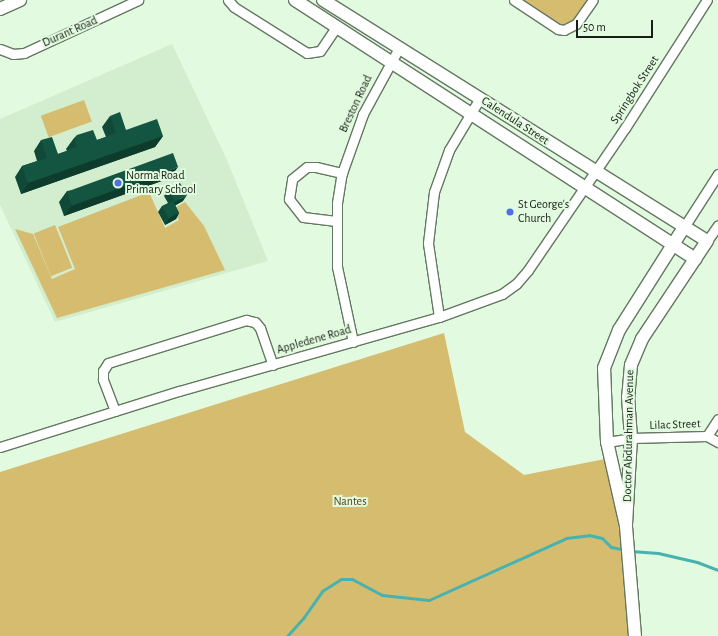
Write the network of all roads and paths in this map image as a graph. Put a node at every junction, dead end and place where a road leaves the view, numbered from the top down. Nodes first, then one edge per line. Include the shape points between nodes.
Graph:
1 (20, 0) edge
2 (138, 0) edge
3 (228, 0) edge
4 (295, 0) edge
5 (323, 0) edge
6 (514, 0) edge
7 (593, 0) edge
8 (707, 0) edge
9 (0, 9) edge
10 (337, 26) junction
11 (399, 48) junction
12 (0, 49) edge
13 (391, 61) junction
14 (480, 98) junction
15 (470, 113) junction
16 (595, 172) junction
17 (342, 173) junction
18 (718, 174) edge
19 (583, 185) junction
20 (336, 220) junction
21 (718, 225) edge
22 (684, 227) junction
23 (707, 241) junction
24 (673, 245) junction
25 (696, 259) junction
26 (439, 317) junction
27 (353, 342) junction
28 (273, 365) junction
29 (115, 411) junction
30 (718, 419) edge
31 (707, 436) junction
32 (631, 438) junction
33 (607, 442) junction
34 (718, 442) edge
35 (0, 446) edge
36 (626, 531) junction
37 (635, 636) edge

1 - 9 street
2 - 12 street, Durant Road via 24,53 13,54
3 - 10 street via 234,7 307,53 320,51
4 - 10 street, Calendula Street
5 - 11 street, Calendula Street
6 - 7 street via 558,29 564,30 576,24
8 - 16 street, Springbok Street
10 - 13 street, Calendula Street
11 - 13 street, Breston Road
11 - 14 street, Calendula Street
13 - 15 street, Calendula Street
13 - 17 street, Breston Road via 363,114
14 - 15 street
14 - 16 street, Calendula Street
15 - 19 street, Calendula Street
15 - 26 street via 443,163 430,218 430,267
16 - 19 street, Springbok Street
16 - 22 street, Calendula Street
17 - 20 street, Breston Road
17 - 20 street via 307,167 292,179 289,199 303,217
18 - 22 street, Doctor Abdurahman Avenue
19 - 24 street, Calendula Street
19 - 26 street, Appledene Road via 516,284 492,299
20 - 27 street, Breston Road via 337,267
21 - 23 street, Doctor Abdurahman Avenue
22 - 23 street, Calendula Street
22 - 24 street, Doctor Abdurahman Avenue
23 - 25 street, Doctor Abdurahman Avenue
24 - 25 street, Calendula Street
24 - 33 street, Doctor Abdurahman Avenue via 627,317 606,357 602,385
25 - 32 street, Doctor Abdurahman Avenue via 642,339 634,357 628,379
26 - 27 street, Appledene Road
27 - 28 street, Appledene Road
28 - 29 street, Appledene Road
28 - 29 street via 260,328 255,322 246,320 108,363 103,371 104,379
29 - 35 street, Appledene Road
30 - 31 street
31 - 32 street, Lilac Street
31 - 34 street, Lilac Street
32 - 33 street, Lilac Street
32 - 36 street, Doctor Abdurahman Avenue
33 - 36 street, Doctor Abdurahman Avenue
36 - 37 street

